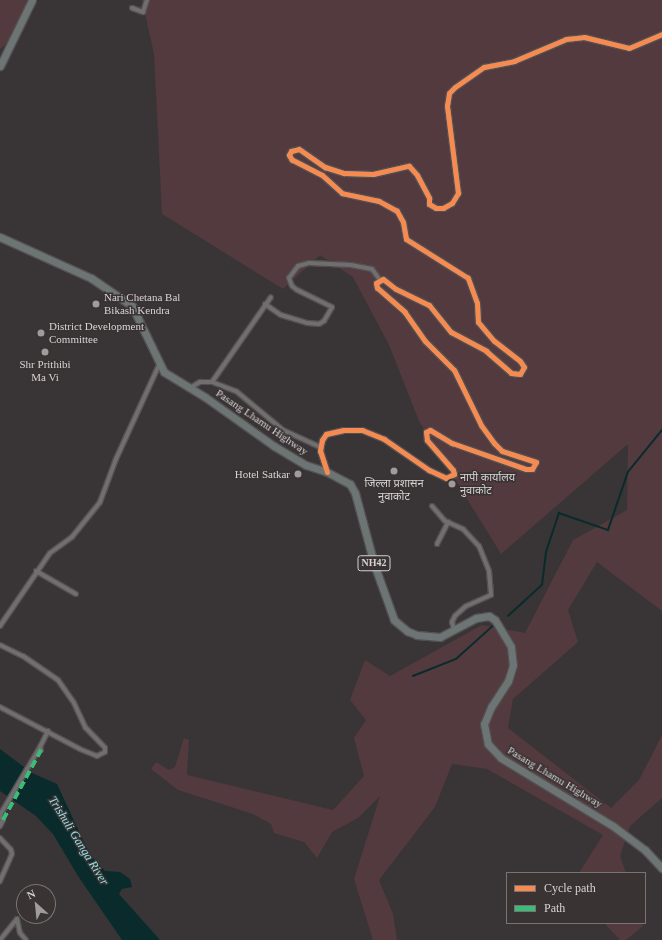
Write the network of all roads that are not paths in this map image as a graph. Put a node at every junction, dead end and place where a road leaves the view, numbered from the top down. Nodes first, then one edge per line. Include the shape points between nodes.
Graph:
1 (32, 0) edge
2 (147, 0) edge
3 (132, 8) dead end
4 (662, 34) edge
5 (0, 66) edge
6 (0, 237) edge
7 (380, 280) junction
8 (271, 296) dead end
9 (265, 304) junction
10 (159, 366) junction
11 (212, 382) junction
12 (189, 388) junction
13 (320, 447) junction
14 (327, 472) junction
15 (432, 506) dead end
16 (448, 522) junction
17 (437, 544) dead end
18 (36, 571) junction
19 (76, 594) dead end
20 (0, 626) edge
21 (454, 630) junction
22 (0, 645) edge
23 (0, 707) edge
24 (48, 732) junction
25 (0, 815) edge
26 (0, 826) edge
27 (0, 838) edge
28 (662, 868) edge
29 (0, 881) edge
30 (0, 940) edge
31 (26, 940) edge

1 - 5 main road
2 - 3 street via 143,12
4 - 7 street via 630,48 584,37 566,39 514,61 484,67 455,87 450,93 447,106 458,192 452,203 443,208 429,204 429,198 417,175 409,166 373,174 353,174 335,172 299,149 291,151 289,155 292,160 322,175 342,193 379,201 397,211 403,222 406,239 468,278 477,303 478,322 494,341 520,361 524,367 520,374 511,373 495,356 451,332 429,305 396,289 383,279
6 - 10 main road, Pasang Lhamu Highway / NH42 via 91,278 132,306
7 - 9 street via 372,269 309,263 298,266 289,278 297,290 332,307 324,321 319,324 308,323 281,315
7 - 13 street via 376,283 377,288 405,312 425,341 454,370 487,435 502,451 534,460 535,466 526,469 489,457 452,443 430,430 426,432 426,440 453,470 451,477 437,475 384,439 362,430 333,431 326,434
8 - 9 street
9 - 11 street
10 - 12 main road, Pasang Lhamu Highway / NH42
10 - 18 street via 116,459 100,502 72,537 50,553
11 - 12 street via 200,382
11 - 13 street via 236,391 283,430
12 - 14 main road, Pasang Lhamu Highway / NH42 via 274,446 306,465
13 - 14 street
14 - 21 main road, Pasang Lhamu Highway / NH42 via 350,484 356,493 374,564 394,620 406,631 417,635 440,637
15 - 16 street
16 - 17 street
16 - 21 street via 463,529 479,546 489,571 492,595 466,606 455,616 452,622
18 - 19 street
18 - 20 street
21 - 28 main road, Pasang Lhamu Highway / NH42 via 470,620 489,616 501,628 511,647 512,670 484,724 488,744 501,758 613,826 645,850
22 - 24 street via 23,656 58,680 74,703 85,727 105,748 105,752 97,756
23 - 24 street
24 - 25 street via 41,749
25 - 26 street via 3,820
27 - 29 street via 12,854
30 - 31 street via 17,919 20,933

